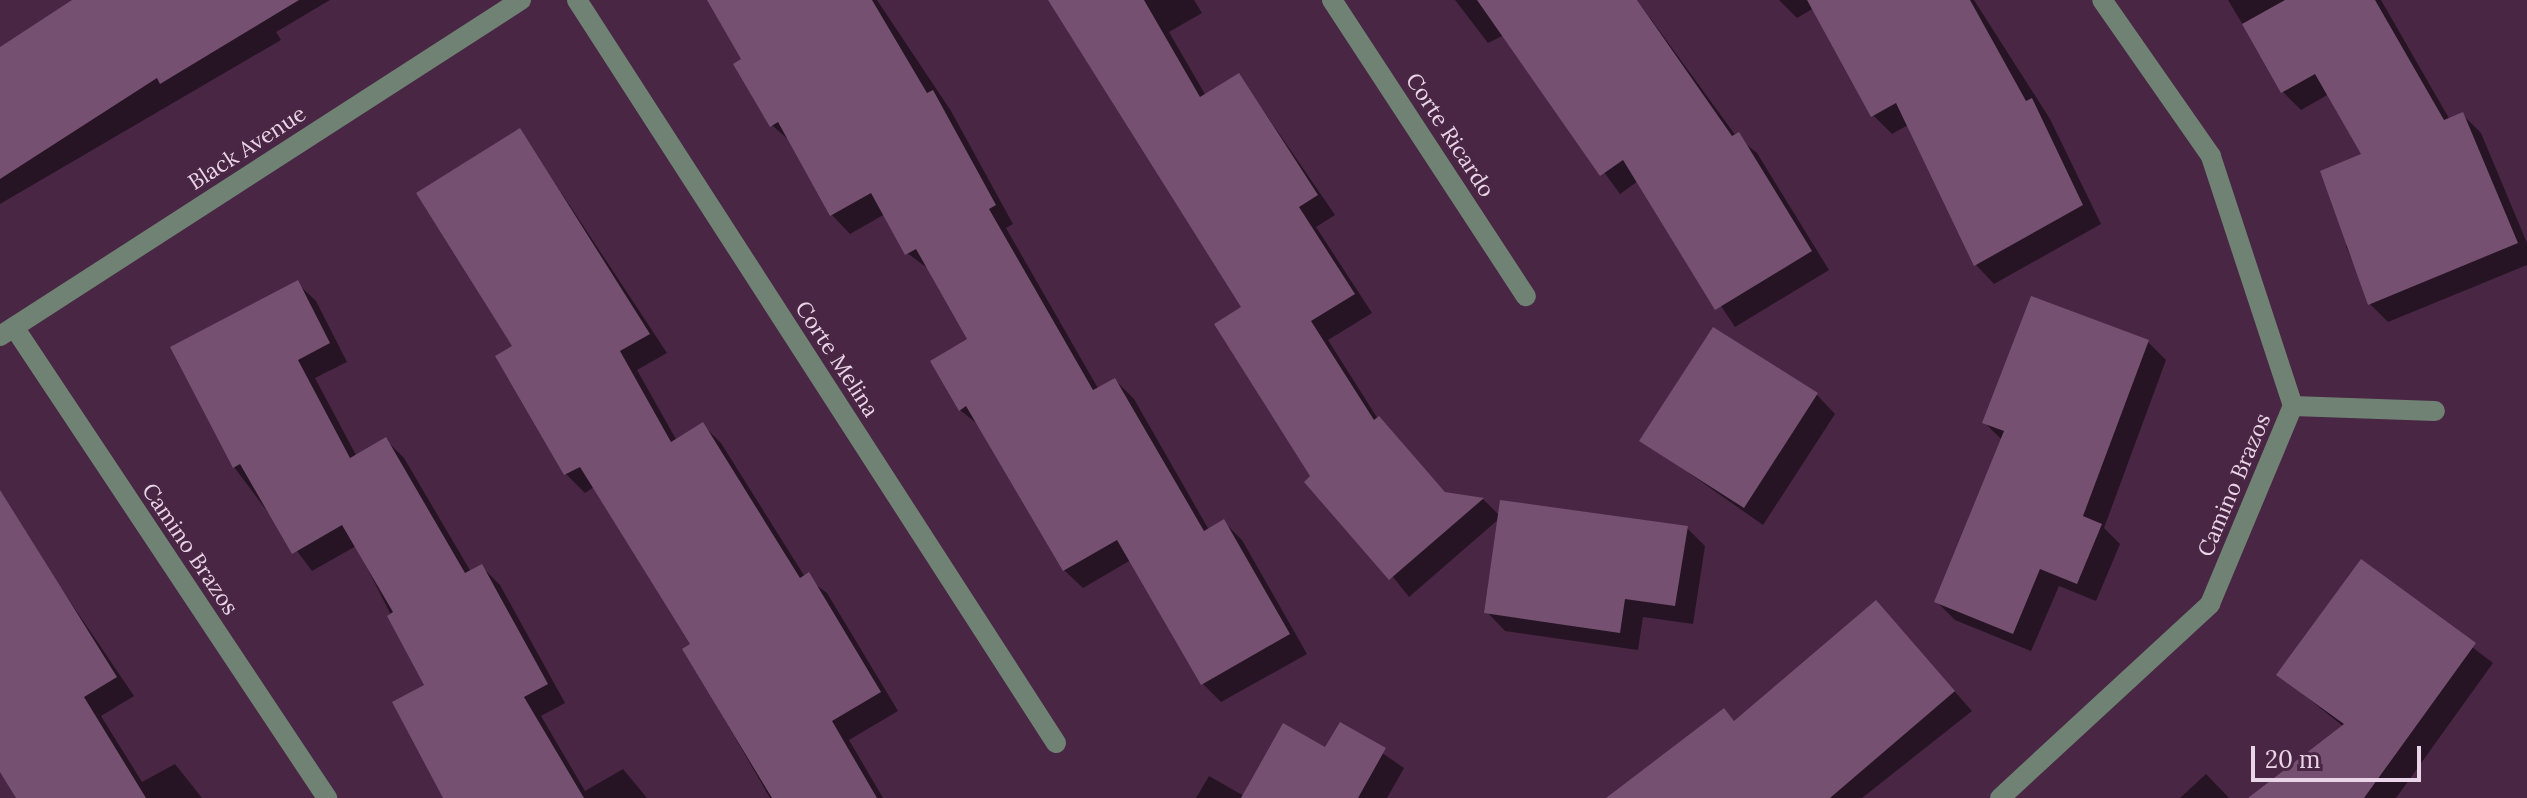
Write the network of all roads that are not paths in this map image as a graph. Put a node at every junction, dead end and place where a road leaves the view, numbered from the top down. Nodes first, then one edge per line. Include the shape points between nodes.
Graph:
1 (521, 0) edge
2 (577, 0) edge
3 (1332, 0) edge
4 (2102, 0) edge
5 (1526, 296) dead end
6 (7, 331) edge
7 (2293, 406) junction
8 (2435, 411) dead end
9 (1056, 743) dead end
10 (327, 798) edge
11 (2000, 798) edge

1 - 6 street, Black Avenue
2 - 9 street, Corte Melina
3 - 5 street, Corte Ricardo
4 - 7 street, Camino Brazos via 2211,156
6 - 10 street, Camino Brazos
7 - 8 street
7 - 11 street, Camino Brazos via 2210,604

